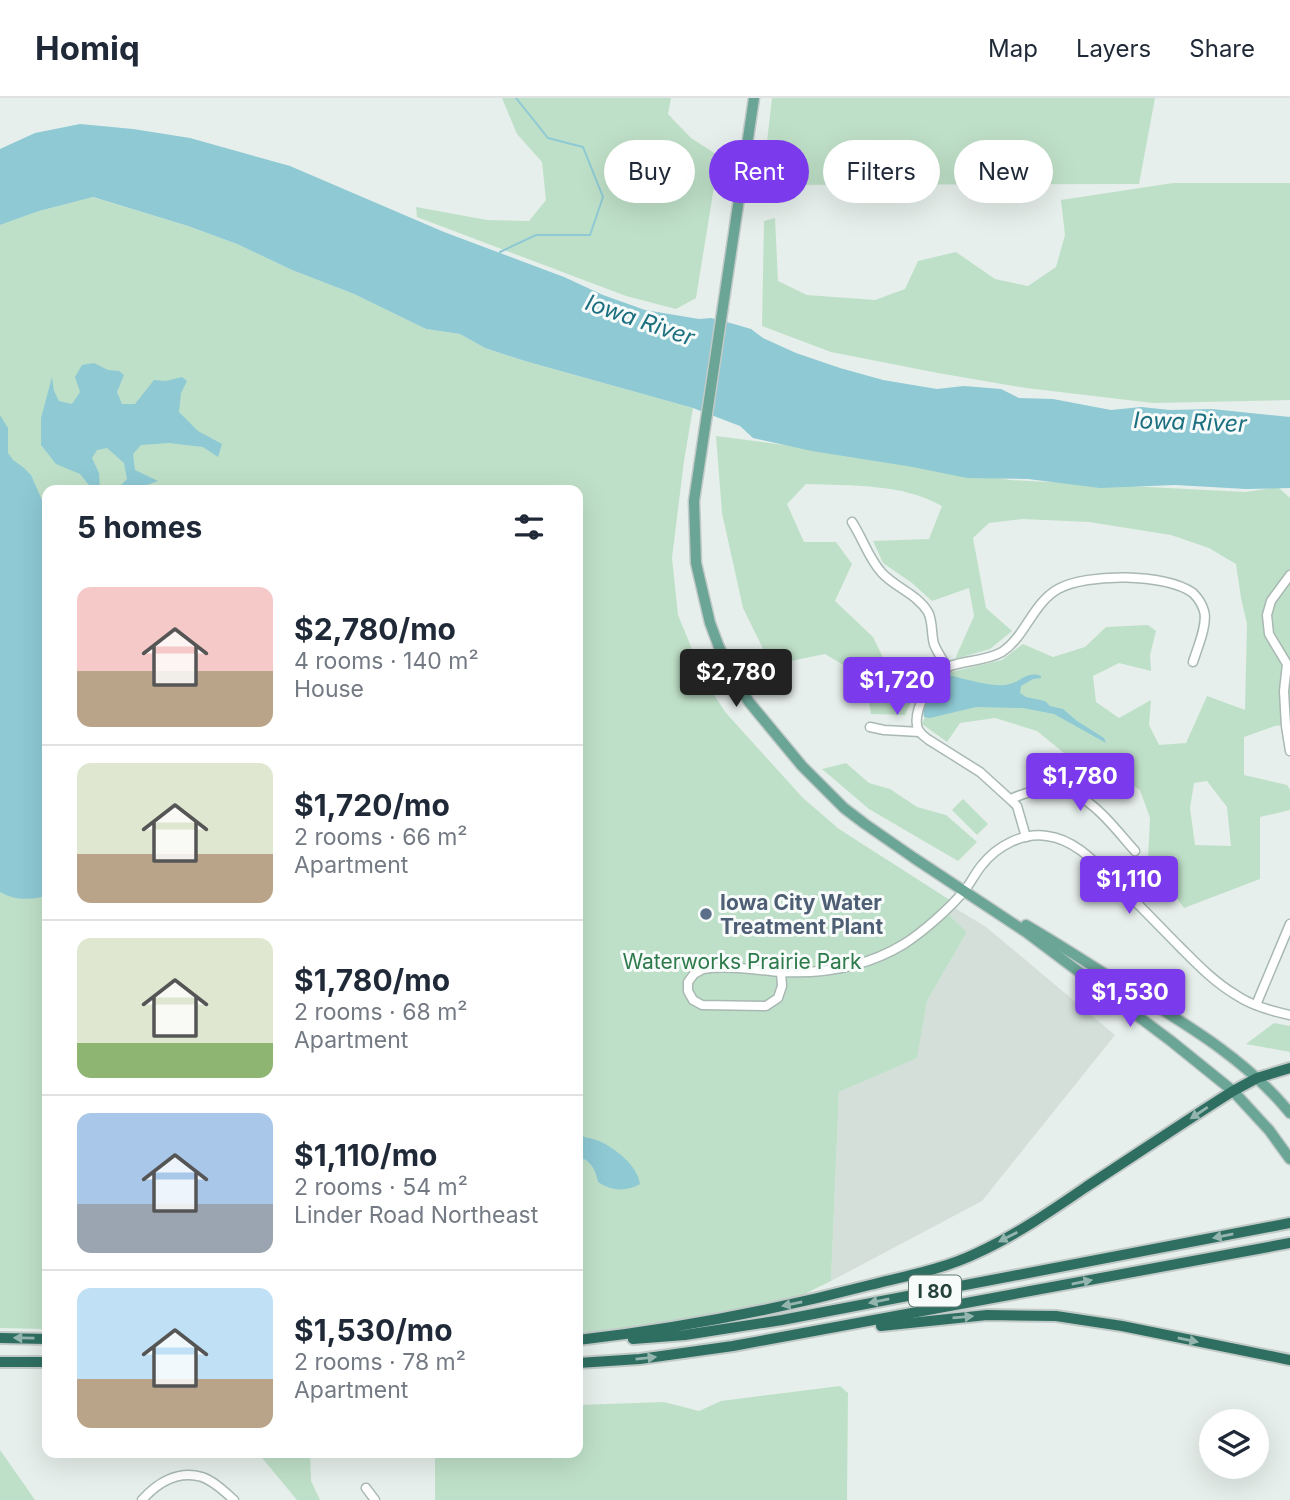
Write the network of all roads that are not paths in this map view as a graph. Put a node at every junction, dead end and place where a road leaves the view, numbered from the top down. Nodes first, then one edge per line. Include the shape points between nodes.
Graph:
1 (754, 98) edge
2 (852, 522) dead end
3 (1290, 575) edge
4 (1193, 662) dead end
5 (947, 668) junction
6 (870, 727) dead end
7 (920, 732) junction
8 (1290, 751) edge
9 (1011, 799) junction
10 (1026, 837) junction
11 (1135, 851) dead end
12 (969, 894) junction
13 (1290, 924) edge
14 (781, 972) junction
15 (1256, 1005) junction
16 (1290, 1015) edge
17 (1290, 1068) edge
18 (1257, 1078) junction
19 (1233, 1091) junction
20 (1290, 1113) edge
21 (1290, 1159) edge
22 (1290, 1223) edge
23 (1290, 1243) edge
24 (0, 1338) edge
25 (42, 1339) edge
26 (583, 1339) edge
27 (774, 1339) junction
28 (583, 1340) edge
29 (1290, 1360) edge
30 (0, 1362) edge
31 (42, 1362) edge
32 (583, 1363) edge
33 (366, 1488) dead end
34 (142, 1500) edge
35 (234, 1500) edge
36 (375, 1500) edge

1 - 12 main road via 694,501 696,563 710,623 749,702 836,801
2 - 5 street via 876,566 927,611 934,644
3 - 8 street via 1271,601 1267,615 1269,634 1286,661
4 - 5 street via 1205,624 1200,600 1168,583 1131,577 1088,580 1060,588 1038,606 1001,652
5 - 7 street via 935,678 923,700 917,717
6 - 7 street
7 - 9 street
9 - 10 street
9 - 11 street via 1035,790 1074,794 1093,805
10 - 12 street via 1008,843 982,864
10 - 15 street via 1050,836 1075,846 1216,982
12 - 14 street via 906,943 883,955 822,972
12 - 18 main road via 1181,1021
12 - 19 main road via 1062,959
13 - 15 street
14 - 14 street via 778,998 766,1006 702,1005 688,991 688,982 703,969
15 - 16 street
17 - 18 highway
18 - 19 highway
18 - 20 main road
19 - 21 main road
19 -> 26 highway via 1017,1233 974,1255 830,1296
22 -> 28 highway, I 80 via 782,1320 685,1335
27 -> 23 highway, I 80
25 -> 24 highway
27 -> 29 highway via 962,1317 1031,1315 1086,1320
32 -> 27 highway, I 80
30 - 31 highway
33 - 36 street
34 - 35 street via 166,1480 190,1476 212,1482

